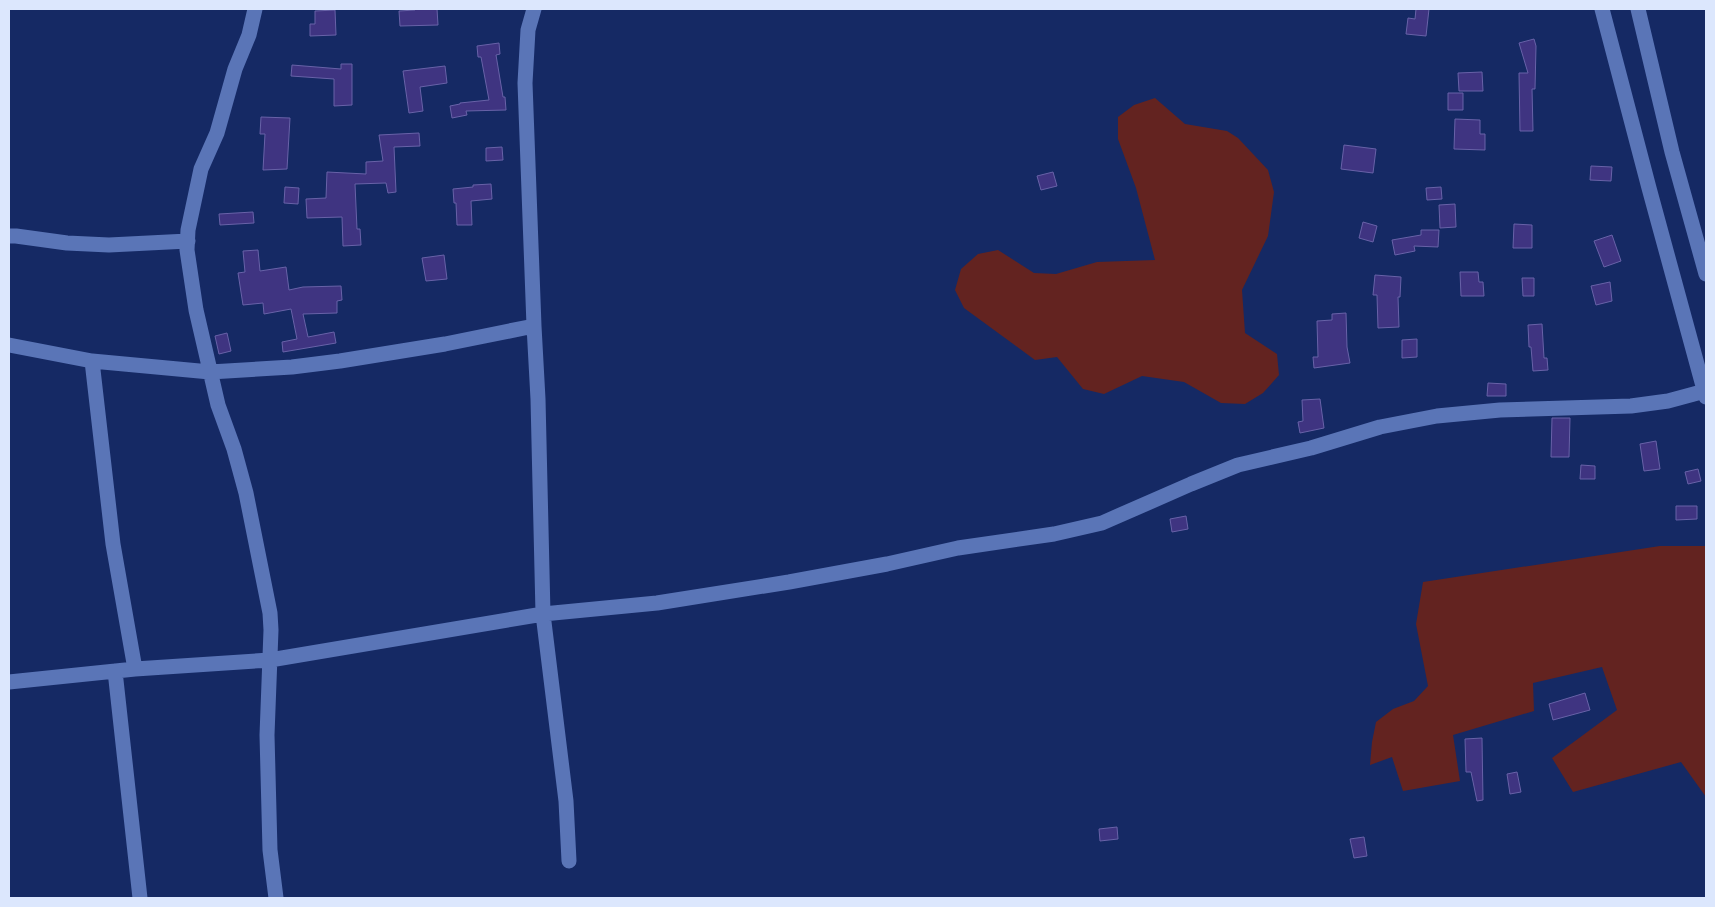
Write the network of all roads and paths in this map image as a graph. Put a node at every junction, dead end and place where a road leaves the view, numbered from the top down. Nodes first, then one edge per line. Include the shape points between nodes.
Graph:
1 (254, 9) edge
2 (534, 9) edge
3 (1602, 9) edge
4 (1638, 9) edge
5 (9, 236) edge
6 (188, 241) junction
7 (1706, 274) edge
8 (534, 326) junction
9 (9, 345) edge
10 (92, 361) junction
11 (210, 372) junction
12 (1706, 394) edge
13 (543, 614) junction
14 (270, 660) junction
15 (135, 669) junction
16 (115, 671) junction
17 (9, 682) edge
18 (569, 861) dead end
19 (140, 898) edge
20 (276, 898) edge

1 - 6 street via 249,35 201,169
2 - 8 street via 528,30 525,83
3 - 12 street
4 - 7 street via 1672,152
5 - 6 street via 109,245
6 - 11 street via 196,310
8 - 11 street via 348,360
8 - 13 street
9 - 10 street
10 - 11 street
10 - 15 street via 113,544
11 - 14 street via 246,493 270,613
12 - 13 street via 1631,406 1500,410 1437,416 1380,427 1238,465 1102,522 1054,534 958,548 878,566 657,603
13 - 14 street
13 - 18 street via 566,801
14 - 15 street
14 - 20 street via 267,735 270,850
15 - 16 street
16 - 17 street
16 - 19 street

